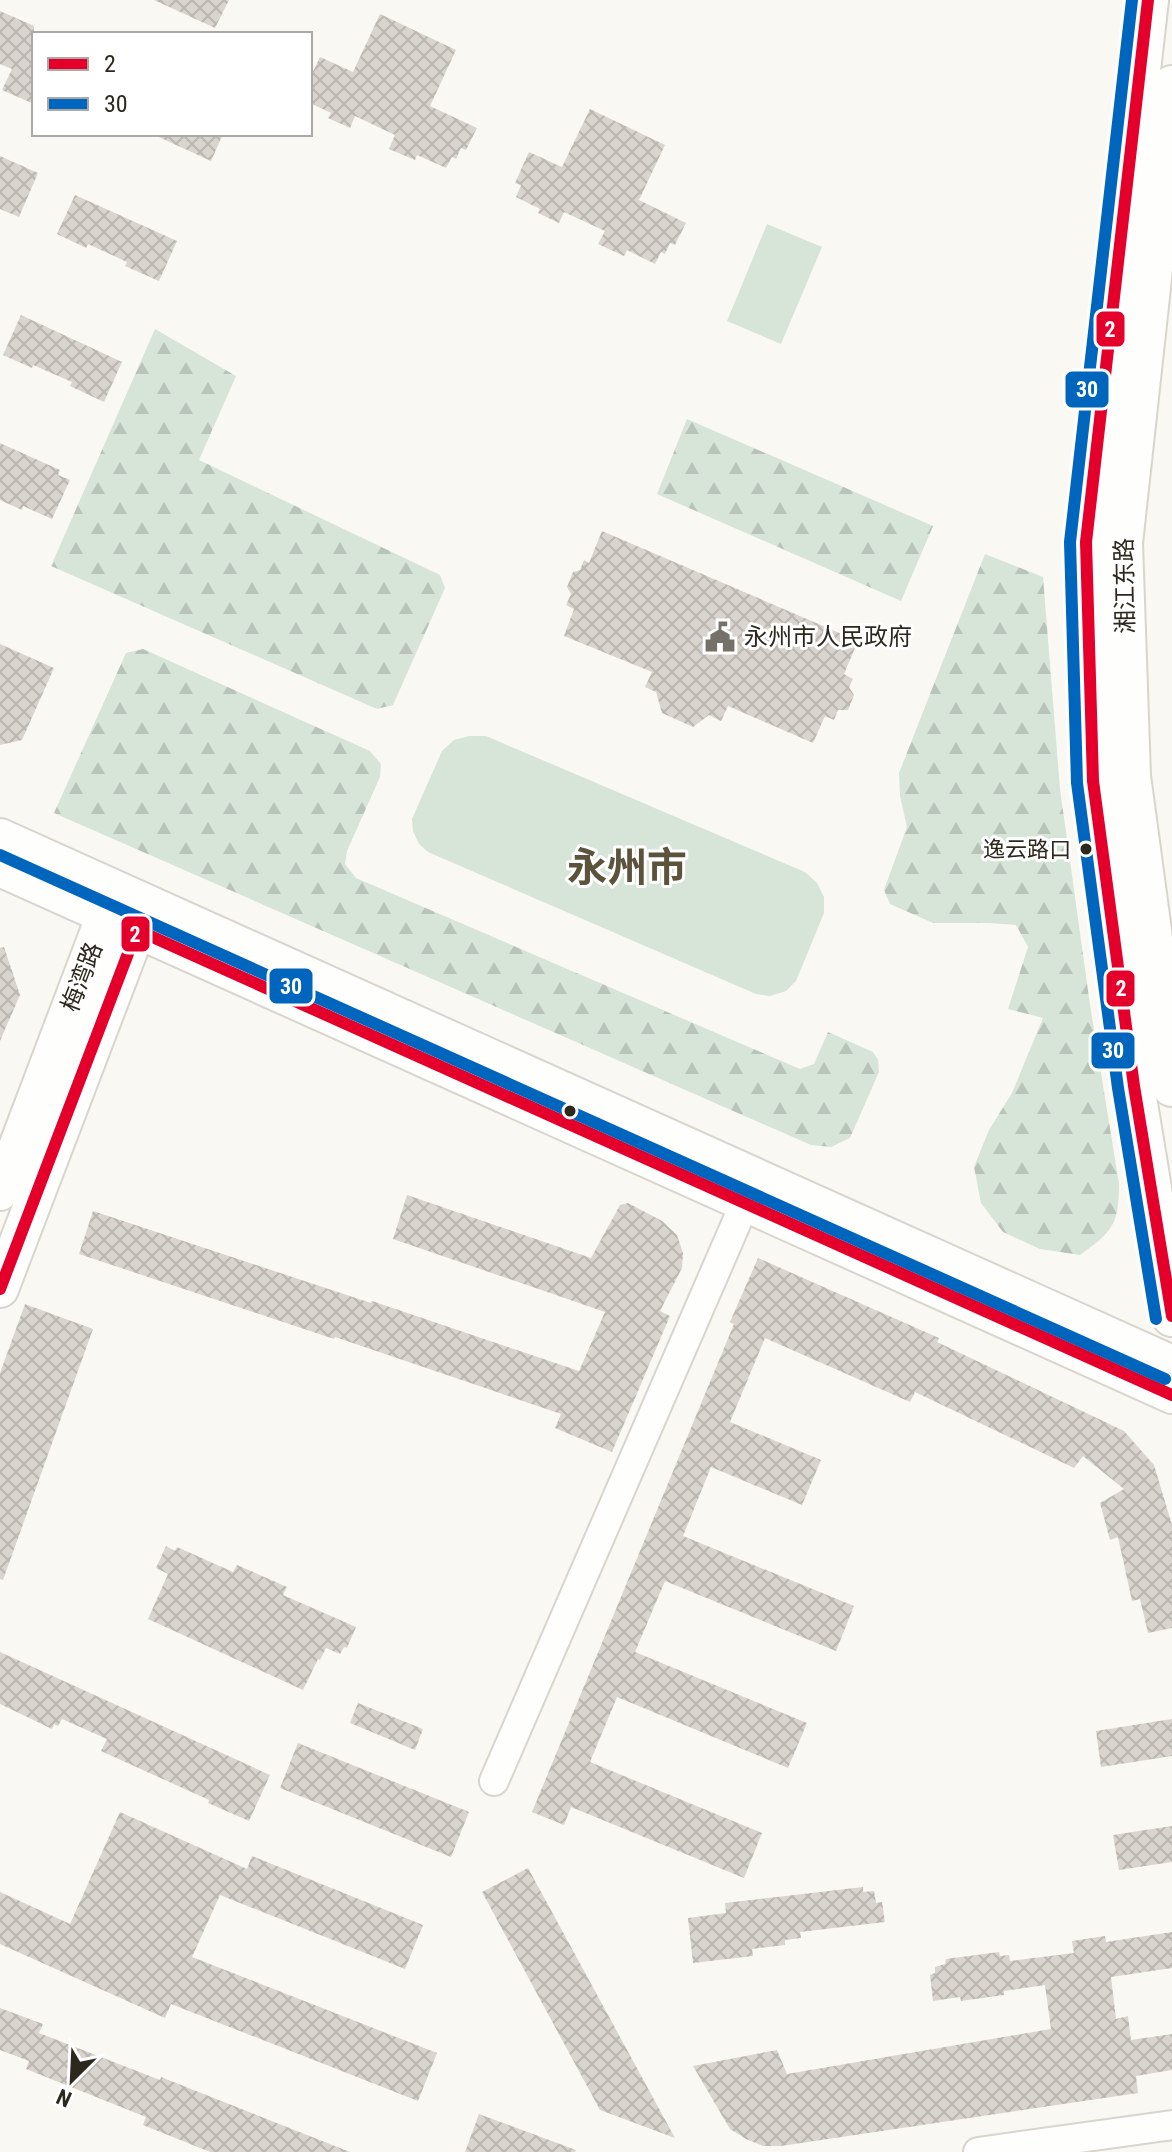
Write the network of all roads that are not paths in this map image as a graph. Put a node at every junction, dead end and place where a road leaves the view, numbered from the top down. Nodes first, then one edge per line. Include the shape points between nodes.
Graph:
1 (1148, 0) edge
2 (1172, 86) edge
3 (0, 837) edge
4 (0, 868) edge
5 (124, 914) junction
6 (1172, 1086) edge
7 (0, 1192) edge
8 (745, 1203) junction
9 (0, 1289) edge
10 (1172, 1316) edge
11 (1172, 1364) edge
12 (1172, 1395) edge
13 (494, 1781) dead end
14 (1172, 2125) edge
15 (978, 2152) edge

1 - 10 main road, 湘江东路 via 1086,542 1093,781
2 - 6 main road, 湘江东路 via 1122,543 1130,776
3 - 5 street
4 - 5 street
5 - 7 street, 梅湾路
5 - 8 street
5 - 9 street, 梅湾路
5 - 11 street
8 - 12 street
8 - 13 street
14 - 15 street

